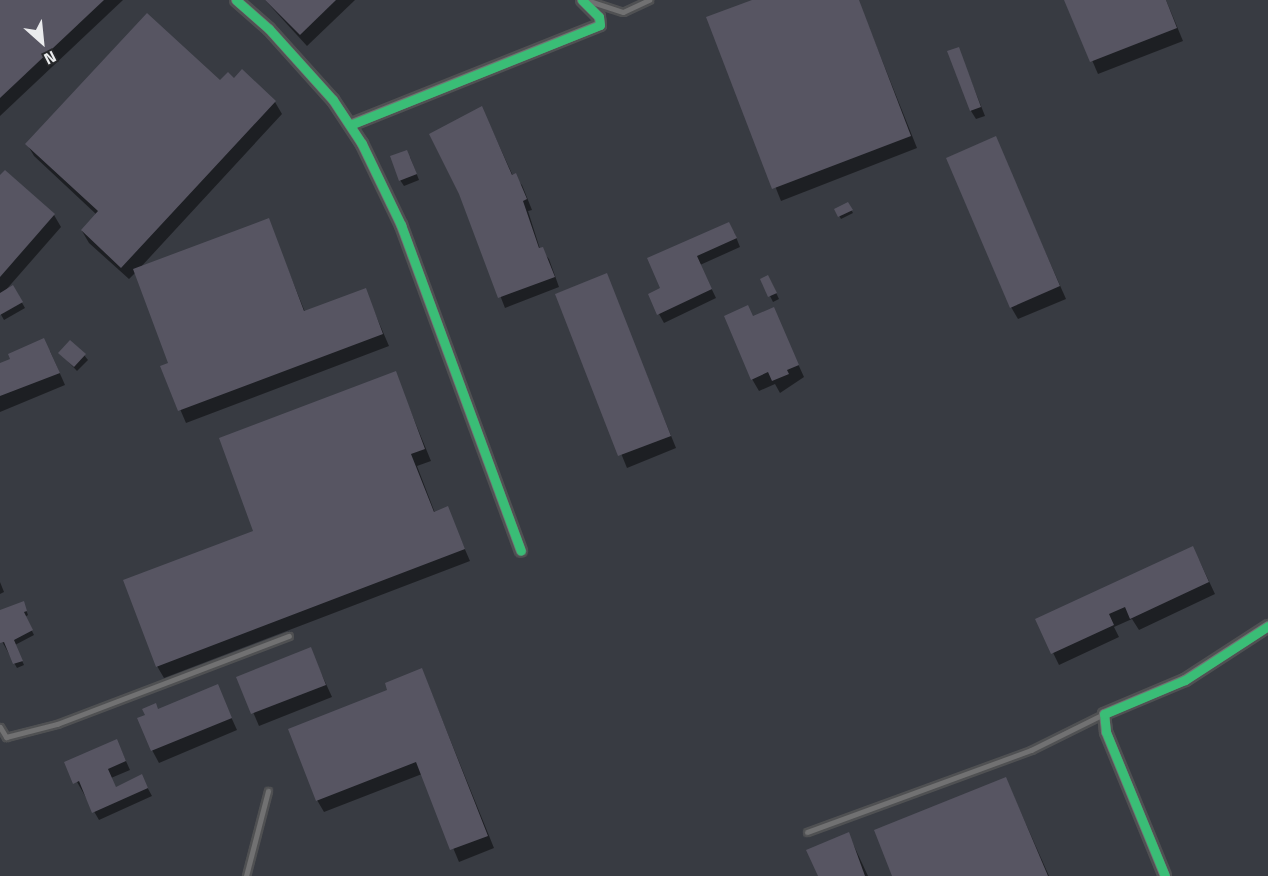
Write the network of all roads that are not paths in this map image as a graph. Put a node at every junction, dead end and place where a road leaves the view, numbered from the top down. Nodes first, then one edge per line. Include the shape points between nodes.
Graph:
1 (236, 0) edge
2 (583, 0) edge
3 (649, 0) edge
4 (350, 125) junction
5 (521, 551) dead end
6 (1268, 626) edge
7 (289, 636) dead end
8 (1104, 714) junction
9 (0, 728) edge
10 (268, 791) dead end
11 (807, 832) dead end
12 (246, 876) edge
13 (1165, 876) edge

1 - 4 street via 269,29 333,100
2 - 3 lane via 622,12
2 - 4 street via 599,17 600,25
4 - 5 street via 401,225
6 - 8 street via 1185,680
7 - 9 lane via 57,724 6,737
8 - 11 lane via 1031,750
8 - 13 street via 1106,732
10 - 12 lane

